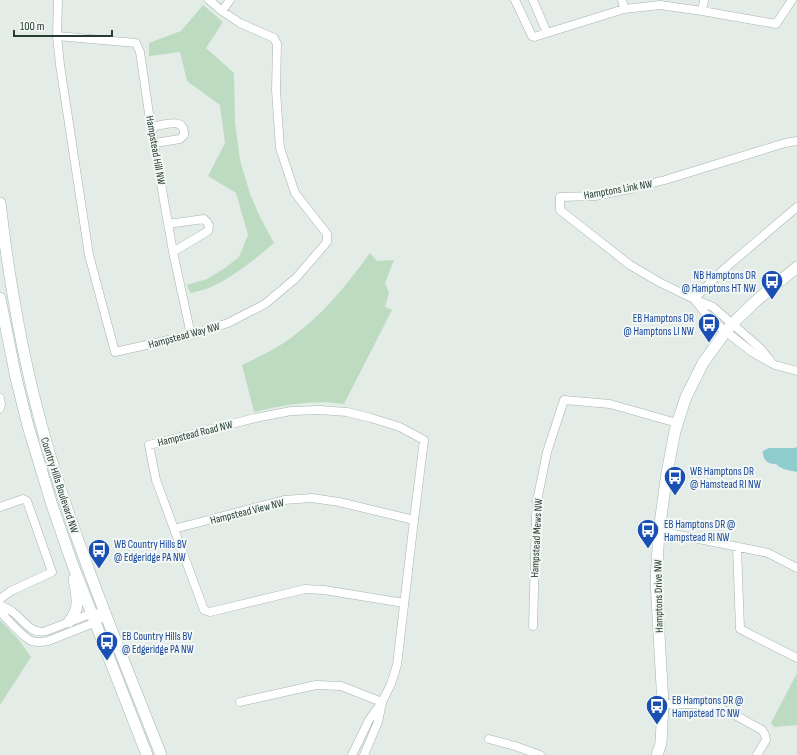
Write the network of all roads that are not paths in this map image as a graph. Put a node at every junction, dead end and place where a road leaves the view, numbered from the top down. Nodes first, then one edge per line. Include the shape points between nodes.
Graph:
1 (58, 0) edge
2 (230, 0) edge
3 (515, 0) edge
4 (532, 0) edge
5 (622, 0) edge
6 (704, 0) edge
7 (792, 0) edge
8 (213, 1) edge
9 (624, 9) junction
10 (222, 11) junction
11 (702, 11) junction
12 (548, 33) junction
13 (57, 36) junction
14 (152, 127) junction
15 (797, 141) edge
16 (155, 143) junction
17 (0, 203) edge
18 (797, 207) edge
19 (168, 224) junction
20 (173, 252) junction
21 (797, 267) edge
22 (0, 298) edge
23 (694, 299) junction
24 (729, 327) junction
25 (191, 335) junction
26 (797, 371) edge
27 (0, 398) edge
28 (0, 408) edge
29 (677, 423) junction
30 (0, 507) edge
31 (414, 520) junction
32 (174, 529) junction
33 (659, 531) junction
34 (737, 547) junction
35 (72, 563) junction
36 (797, 568) edge
37 (0, 599) edge
38 (404, 603) junction
39 (0, 605) edge
40 (0, 611) edge
41 (106, 614) junction
42 (94, 618) junction
43 (69, 622) junction
44 (533, 626) dead end
45 (797, 658) edge
46 (240, 702) dead end
47 (382, 702) junction
48 (663, 704) junction
49 (489, 739) dead end
50 (147, 755) edge
51 (161, 755) edge
52 (352, 755) edge
53 (364, 755) edge
54 (540, 755) edge
55 (656, 755) edge
56 (757, 755) edge

1 - 13 street, Hampstead Way NW
2 - 10 street
3 - 12 street via 532,36
4 - 12 street
5 - 9 street
6 - 11 street
7 - 11 street via 776,24
8 - 10 street, Hampstead Way NW
9 - 11 street via 660,5
9 - 12 street
10 - 25 street, Hampstead Way NW via 240,23 274,38 277,44 276,90 280,148 295,193 327,234 327,242 296,278 265,304 228,323
13 - 14 street, Hampstead Hill NW via 136,43 140,52
13 - 25 street, Hampstead Way NW via 89,255 115,352
14 - 16 street, Hampstead Hill NW
14 - 16 street via 177,123 184,129 184,135 180,139
15 - 23 street, Hamptons Link NW via 785,142 630,189 595,196 560,197 560,210 630,265
16 - 19 street, Hampstead Hill NW
17 - 41 main road, Country Hills Boulevard NW via 19,330 37,408 65,502
18 - 23 street via 723,270
19 - 20 street, Hampstead Hill NW
19 - 20 street via 204,219 210,226 208,231
20 - 25 street, Hampstead Hill NW
21 - 24 main road, Hamptons Drive NW
22 - 35 main road, Country Hills Boulevard NW via 28,426
23 - 24 street, Hamptons Link NW via 713,307
24 - 26 street, Hamptons Link NW via 760,348 775,365
24 - 29 main road, Hamptons Drive NW via 703,363 686,397
27 - 28 street
29 - 33 main road, Hamptons Drive NW
29 - 44 street, Hampstead Mews NW via 610,404 564,400 547,452 537,501
30 - 37 street via 23,499 27,501 52,572 11,591
31 - 32 street, Hampstead View NW via 312,498 284,500
31 - 32 street, Hampstead Road NW via 424,440 400,427 347,412 291,411 149,445 156,480
31 - 38 street, Hampstead Road NW
32 - 38 street, Hampstead Road NW via 204,610 210,612 305,589
33 - 34 street
33 - 48 main road, Hamptons Drive NW via 656,581
34 - 36 street via 768,553
34 - 45 street via 740,629
35 - 42 main road, Country Hills Boulevard NW
35 - 43 main road via 77,607
38 - 47 street, Hampstead Road NW via 397,665
39 - 43 street via 37,631 46,631
40 - 42 street via 26,638 36,642 48,641
41 - 42 street
41 - 51 main road, Country Hills Boulevard NW
42 - 43 street
42 - 50 main road, Country Hills Boulevard NW
46 - 47 street via 316,685 342,686
47 - 52 street, Hampstead Road NW via 368,720
47 - 53 street, Hampstead Road NW via 378,722
48 - 55 main road, Hamptons Drive NW via 661,743
48 - 56 street via 698,704 733,714 762,730 765,735 766,740
49 - 54 street

